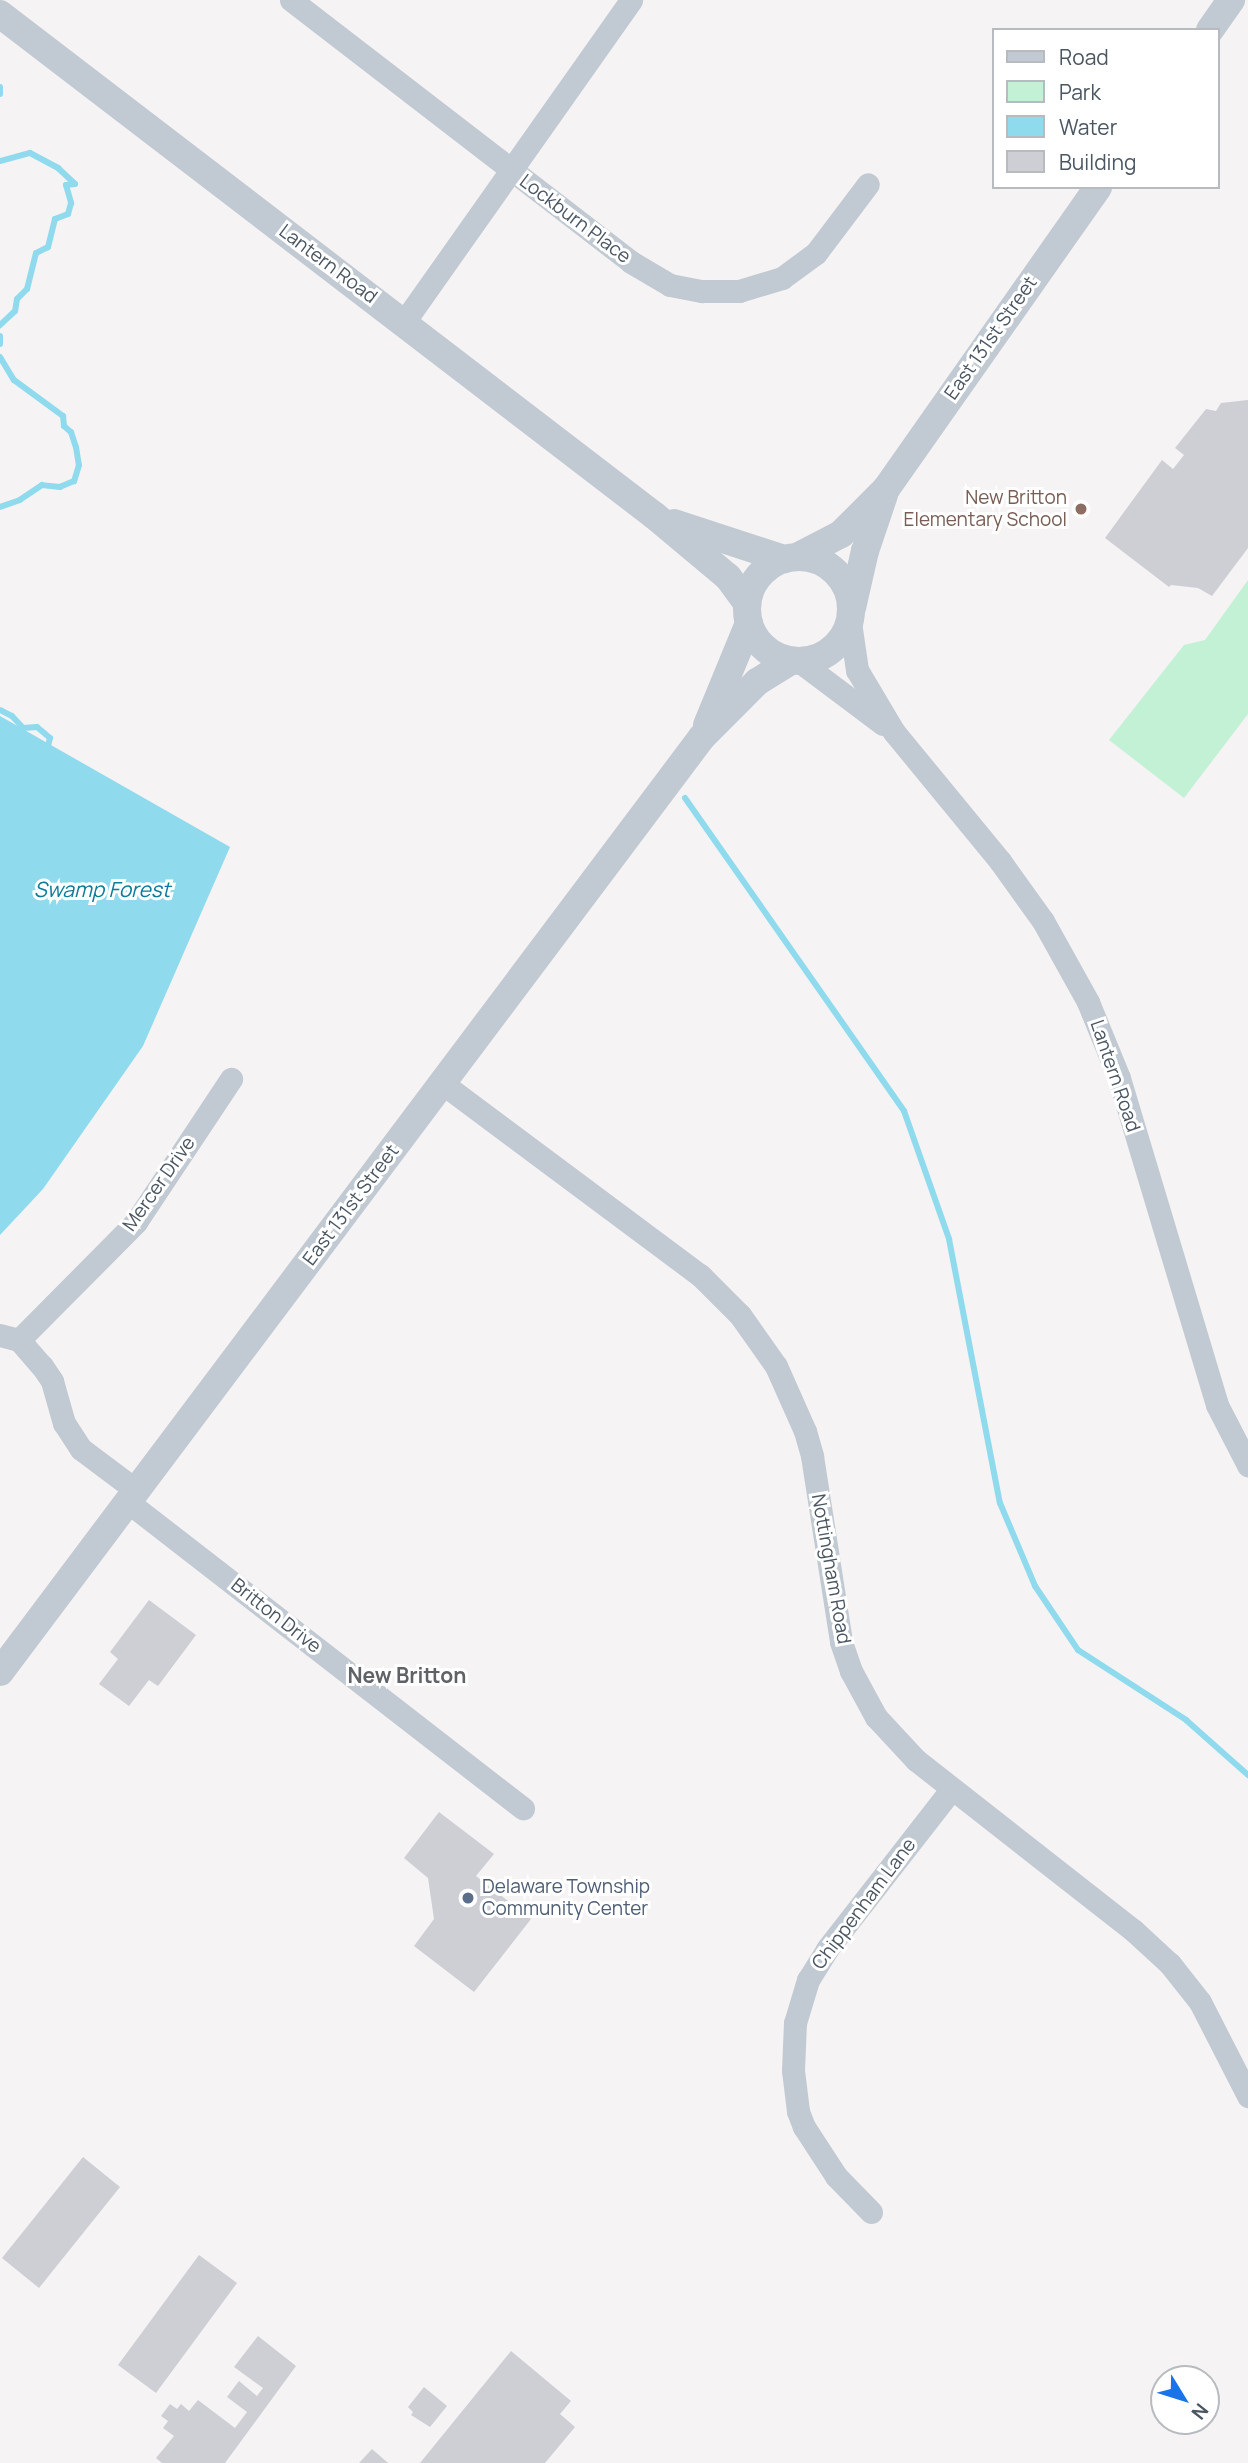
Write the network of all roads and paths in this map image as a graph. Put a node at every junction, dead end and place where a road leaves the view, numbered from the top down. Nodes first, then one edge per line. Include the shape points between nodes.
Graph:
1 (291, 0) edge
2 (631, 0) edge
3 (1231, 0) edge
4 (0, 14) edge
5 (1211, 28) edge
6 (511, 170) junction
7 (868, 184) dead end
8 (1097, 189) edge
9 (404, 322) junction
10 (886, 489) junction
11 (655, 516) junction
12 (791, 558) junction
13 (748, 613) junction
14 (850, 616) junction
15 (795, 661) junction
16 (894, 732) junction
17 (702, 737) junction
18 (231, 1079) dead end
19 (442, 1083) junction
20 (9, 1338) edge
21 (1248, 1465) edge
22 (132, 1496) junction
23 (0, 1672) edge
24 (951, 1790) junction
25 (523, 1808) dead end
26 (1248, 2096) edge
27 (871, 2212) dead end

1 - 6 street, Lockburn Place
2 - 6 street
3 - 5 street
4 - 9 street, Lantern Road
6 - 7 street, Lockburn Place via 647,273 670,285 702,291 762,286 802,267 830,238
6 - 9 street
8 - 10 street, East 131st Street
9 - 11 street, Lantern Road
10 - 12 street, East 131st Street via 841,534
10 - 14 street, East 131st Street
11 - 12 street, Lantern Road
11 - 13 street, Lantern Road via 728,577
12 - 13 street via 766,569 753,584
12 - 14 street via 818,560 836,572 848,589
13 - 15 street via 757,640 772,653
13 - 17 street, East 131st Street
14 - 15 street via 843,637 832,650
14 - 16 street, Lantern Road via 857,670
15 - 16 street, Lantern Road
15 - 17 street, East 131st Street via 757,682
16 - 21 street, Lantern Road via 1000,860 1043,921 1088,1002 1119,1078 1217,1405
17 - 19 street, East 131st Street
18 - 20 street, Mercer Drive via 136,1222
19 - 22 street, East 131st Street
19 - 24 street, Nottingham Road via 700,1275 752,1330 776,1366 805,1431 833,1602 851,1671 888,1734
20 - 22 street, Britton Drive via 33,1353 52,1381 71,1437
22 - 23 street, East 131st Street
22 - 25 street, Britton Drive
24 - 26 street, Nottingham Road via 1133,1930 1175,1970 1200,2002
24 - 27 street, Chippenham Lane via 827,1950 808,1980 795,2023 794,2079 804,2127 836,2176

